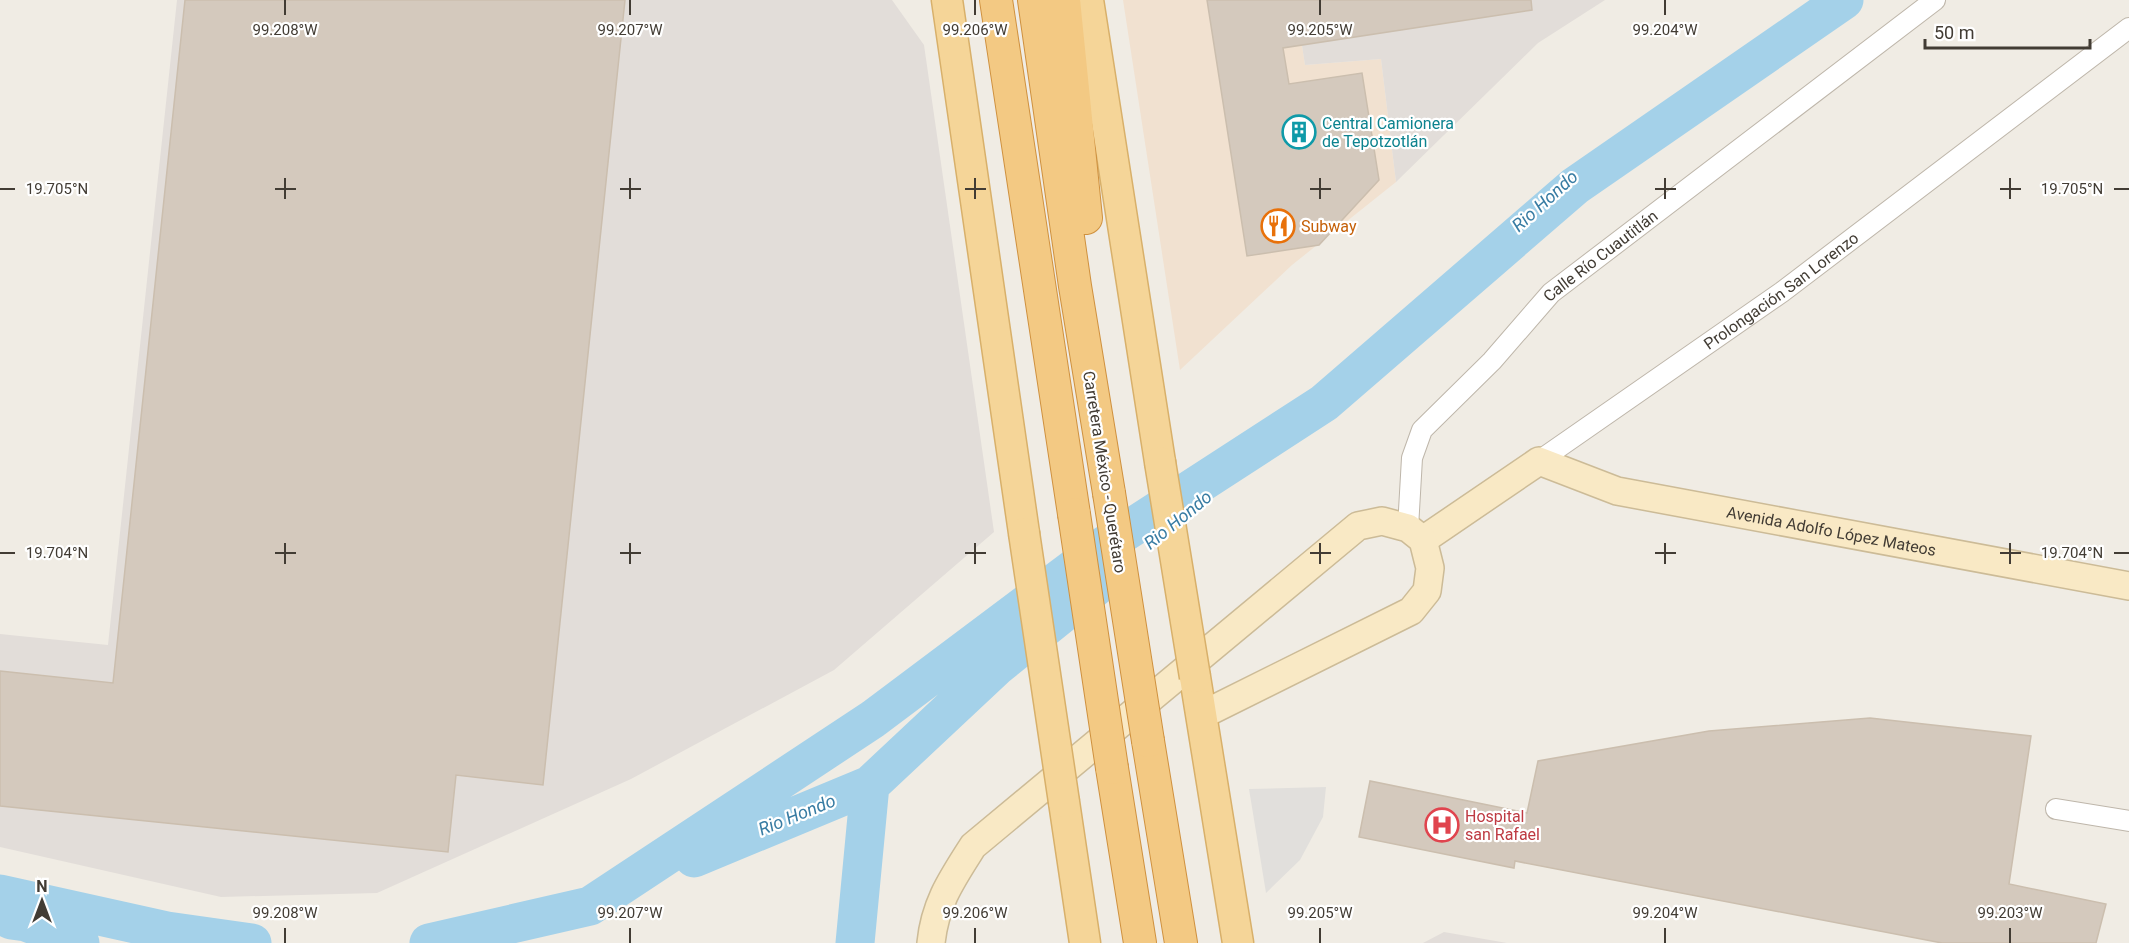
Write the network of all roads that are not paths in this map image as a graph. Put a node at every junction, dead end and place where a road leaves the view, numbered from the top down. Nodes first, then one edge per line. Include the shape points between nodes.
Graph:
1 (947, 0) edge
2 (996, 0) edge
3 (1034, 0) edge
4 (1064, 0) edge
5 (1088, 0) edge
6 (1935, 0) edge
7 (2129, 28) edge
8 (1075, 286) junction
9 (1539, 461) junction
10 (1415, 534) junction
11 (2129, 586) edge
12 (1202, 715) junction
13 (2056, 809) dead end
14 (2129, 821) edge
15 (931, 943) edge
16 (1086, 943) edge
17 (1140, 943) edge
18 (1181, 943) edge
19 (1238, 943) edge

1 - 16 main road, bridge
2 - 17 highway, bridge
3 - 8 highway, Carretera México - Querétaro
4 - 8 highway via 1088,234
5 - 12 main road, bridge
6 - 10 street, Calle Río Cuautitlán via 1551,293 1492,361 1422,430 1412,458
7 - 9 street, Prolongación San Lorenzo via 1782,292
8 - 18 highway, Carretera México - Querétaro, bridge
9 - 10 main road, Prolongación San Lorenzo
9 - 11 main road, Avenida Adolfo López Mateos via 1617,491
10 - 12 main road via 1430,568 1426,591 1411,611
10 - 15 main road via 1382,521 1358,526 973,846 946,888 933,923
12 - 19 main road
13 - 14 street

